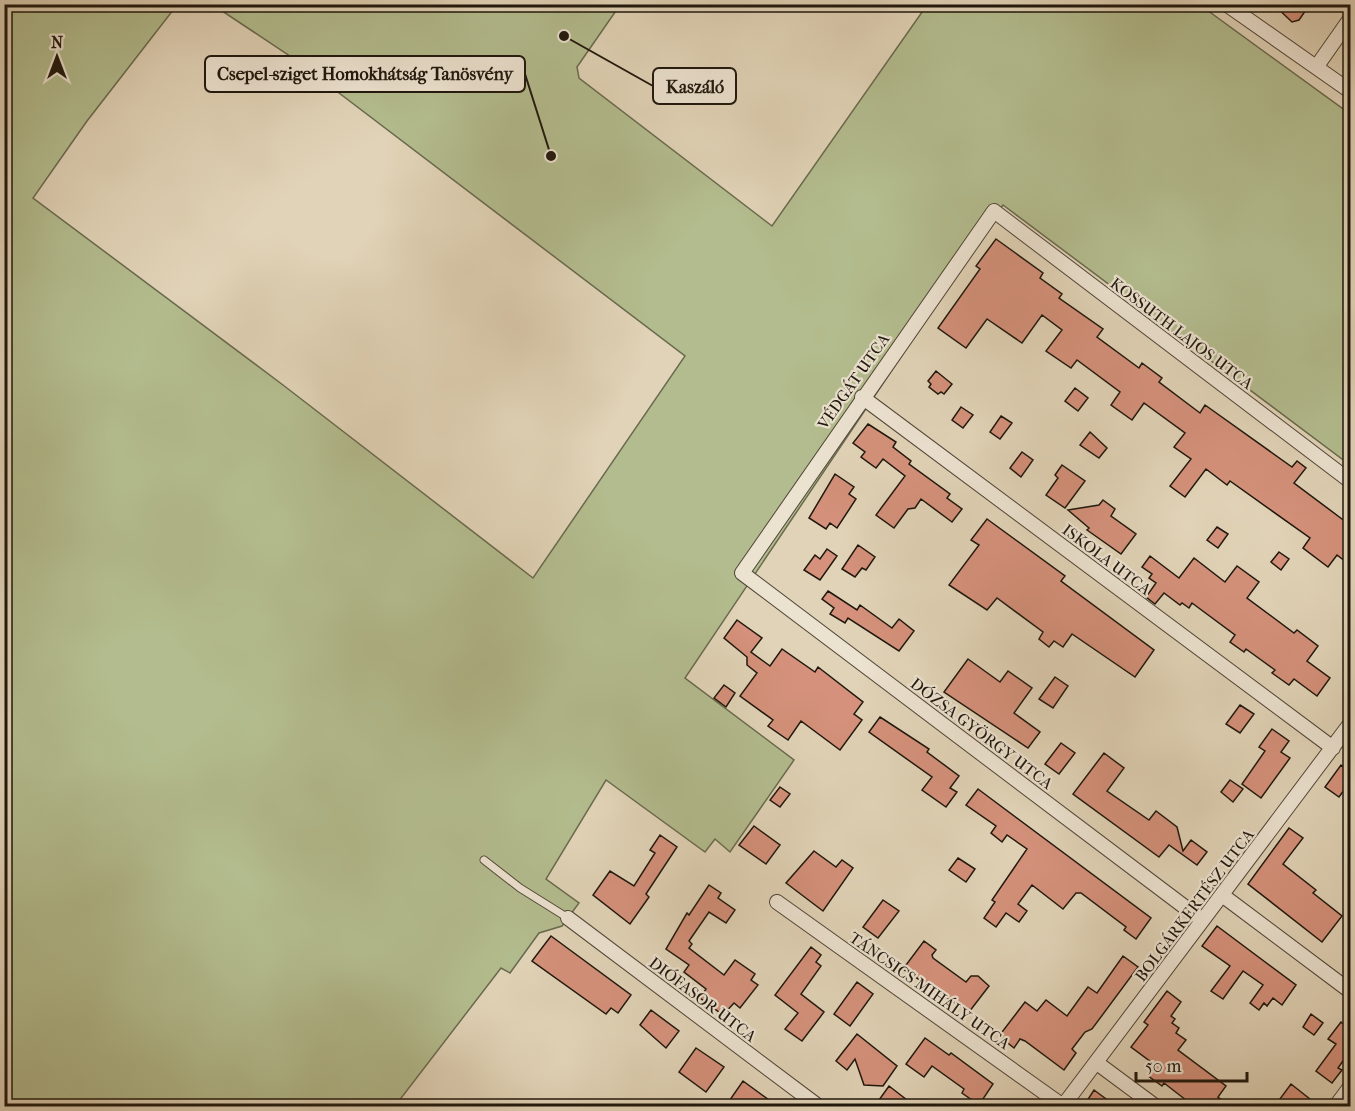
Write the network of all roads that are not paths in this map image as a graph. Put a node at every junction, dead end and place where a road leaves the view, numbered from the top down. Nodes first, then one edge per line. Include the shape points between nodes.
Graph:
1 (1226, 4) edge
2 (1350, 20) edge
3 (1317, 66) junction
4 (1350, 91) edge
5 (994, 211) joint
6 (862, 397) junction
7 (1350, 481) edge
8 (742, 573) joint
9 (1349, 729) edge
10 (1333, 748) junction
11 (484, 860) dead end
12 (1222, 895) junction
13 (777, 902) dead end
14 (568, 918) joint
15 (1202, 920) junction
16 (1350, 991) edge
17 (1097, 1063) junction
18 (1350, 1087) edge
19 (1063, 1106) edge
20 (818, 1107) edge
21 (1155, 1107) edge
22 (1336, 1107) edge

1 - 3 street
2 - 3 street
3 - 4 street
5 - 6 street, VÉDGÁT UTCA
5 - 7 street, KOSSUTH LAJOS UTCA
6 - 8 street, VÉDGÁT UTCA
6 - 10 street, ISKOLA UTCA
8 - 15 street, DÓZSA GYÖRGY UTCA
9 - 10 street, BOLGÁRKERTÉSZ UTCA
10 - 12 street, BOLGÁRKERTÉSZ UTCA
11 - 14 lane
12 - 15 street, BOLGÁRKERTÉSZ UTCA
12 - 16 street
13 - 19 street, TÁNCSICS MIHÁLY UTCA
14 - 20 street, DIÓFASOR UTCA
15 - 17 street, BOLGÁRKERTÉSZ UTCA
17 - 19 street, BOLGÁRKERTÉSZ UTCA
17 - 21 street
18 - 22 street

